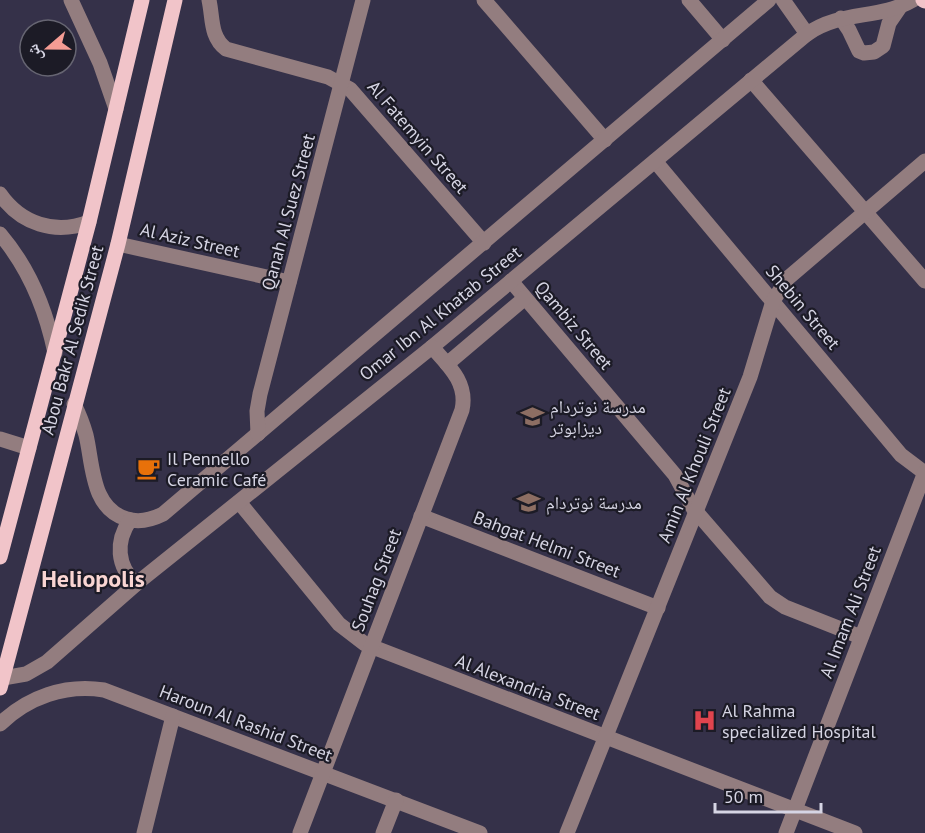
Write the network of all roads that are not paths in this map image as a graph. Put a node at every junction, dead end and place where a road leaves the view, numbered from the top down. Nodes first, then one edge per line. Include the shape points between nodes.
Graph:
1 (71, 0) edge
2 (142, 0) edge
3 (175, 0) edge
4 (209, 0) edge
5 (363, 0) edge
6 (484, 0) edge
7 (689, 0) edge
8 (769, 0) edge
9 (783, 0) edge
10 (906, 4) edge
11 (841, 18) junction
12 (807, 34) junction
13 (723, 40) junction
14 (751, 80) junction
15 (341, 83) junction
16 (116, 109) junction
17 (605, 140) junction
18 (655, 161) junction
19 (925, 161) edge
20 (0, 194) edge
21 (865, 212) junction
22 (89, 222) junction
23 (0, 234) edge
24 (484, 243) junction
25 (118, 244) junction
26 (511, 281) junction
27 (925, 281) edge
28 (290, 282) junction
29 (525, 298) junction
30 (772, 302) junction
31 (432, 347) junction
32 (55, 353) junction
33 (447, 364) junction
34 (74, 404) junction
35 (258, 434) junction
36 (0, 439) edge
37 (29, 448) junction
38 (925, 473) edge
39 (239, 502) junction
40 (696, 511) junction
41 (422, 516) junction
42 (130, 520) junction
43 (0, 557) edge
44 (136, 584) junction
45 (658, 608) junction
46 (861, 637) junction
47 (371, 647) junction
48 (1, 683) edge
49 (173, 716) junction
50 (0, 724) edge
51 (607, 738) junction
52 (323, 772) junction
53 (396, 800) junction
54 (795, 810) junction
55 (144, 833) edge
56 (300, 833) edge
57 (383, 833) edge
58 (480, 833) edge
59 (567, 833) edge
60 (786, 833) edge
61 (855, 833) edge

1 - 16 street
2 - 16 main road, Abou Bakr Al Sedik Street
3 - 25 main road, Abou Bakr Al Sedik Street
4 - 15 street, Al Fatemyin Street via 214,34 226,49
5 - 15 street, Qanah Al Suez Street
6 - 17 street
7 - 13 street
8 - 13 street, Omar Ibn Al Khatab Street
9 - 12 street
10 - 11 street, Omar Ibn Al Khatab Street
10 - 11 street via 889,23 883,46 873,52 857,49
11 - 12 street, Omar Ibn Al Khatab Street
12 - 14 street, Omar Ibn Al Khatab Street
13 - 17 street, Omar Ibn Al Khatab Street
14 - 18 street, Omar Ibn Al Khatab Street
14 - 21 street
15 - 24 street, Al Fatemyin Street via 354,93
15 - 28 street, Qanah Al Suez Street
16 - 22 main road, Abou Bakr Al Sedik Street
17 - 24 street, Omar Ibn Al Khatab Street
18 - 26 street, Omar Ibn Al Khatab Street
18 - 30 street, Shebin Street
19 - 21 street, Amin Al Khouli Street
20 - 22 street via 16,212 36,223 67,228
21 - 27 street
21 - 30 street, Amin Al Khouli Street via 788,278
22 - 32 main road, Abou Bakr Al Sedik Street
23 - 32 street via 32,285
24 - 35 street, Omar Ibn Al Khatab Street
25 - 28 street, Al Aziz Street
25 - 34 main road, Abou Bakr Al Sedik Street
26 - 29 street, Qambiz Street
26 - 31 street, Omar Ibn Al Khatab Street
28 - 35 street, Qanah Al Suez Street via 258,406
29 - 33 street
29 - 40 street, Qambiz Street via 675,476
30 - 38 street, Shebin Street via 901,455
30 - 40 street, Amin Al Khouli Street via 750,377
31 - 33 street, Souhag Street
31 - 39 street, Omar Ibn Al Khatab Street
32 - 37 main road, Abou Bakr Al Sedik Street
33 - 41 street, Souhag Street via 461,384 463,404
34 - 42 street via 99,493 111,510
34 - 48 main road, Abou Bakr Al Sedik Street
35 - 42 street, Omar Ibn Al Khatab Street via 163,514 143,521
36 - 37 street
37 - 43 main road, Abou Bakr Al Sedik Street
38 - 46 street, Al Imam Ali Street
39 - 44 street, Omar Ibn Al Khatab Street
39 - 47 street, Al Alexandria Street via 339,624
40 - 45 street, Amin Al Khouli Street
40 - 46 street, Qambiz Street via 775,601
41 - 45 street, Bahgat Helmi Street
41 - 47 street, Souhag Street
42 - 44 street via 121,537 120,556
44 - 48 street, Omar Ibn Al Khatab Street via 38,668
45 - 51 street, Amin Al Khouli Street
46 - 54 street, Al Imam Ali Street
47 - 51 street, Al Alexandria Street
47 - 52 street, Souhag Street
49 - 50 street, Haroun Al Rashid Street via 104,690 82,688 34,699
49 - 52 street, Haroun Al Rashid Street
49 - 55 street
51 - 54 street, Al Alexandria Street
51 - 59 street, Amin Al Khouli Street
52 - 53 street, Haroun Al Rashid Street
52 - 56 street, Souhag Street
53 - 57 street
53 - 58 street, Haroun Al Rashid Street
54 - 60 street, Al Imam Ali Street
54 - 61 street, Al Alexandria Street

